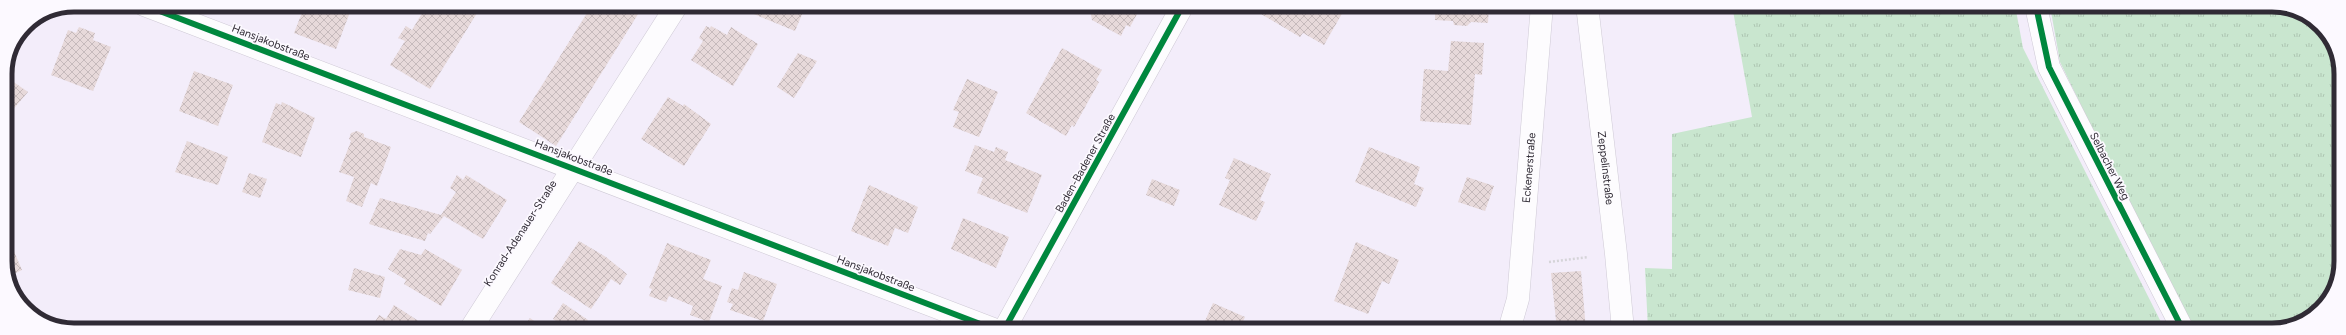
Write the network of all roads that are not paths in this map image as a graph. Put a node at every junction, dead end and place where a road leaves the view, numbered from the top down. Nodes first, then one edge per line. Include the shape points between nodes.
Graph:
1 (163, 12) edge
2 (673, 12) edge
3 (1179, 12) edge
4 (1541, 12) edge
5 (1588, 12) edge
6 (2037, 12) edge
7 (575, 168) junction
8 (474, 323) edge
9 (978, 323) edge
10 (1008, 323) edge
11 (1511, 323) edge
12 (1622, 323) edge
13 (2179, 323) edge

1 - 7 street, Hansjakobstraße
2 - 7 street, Konrad-Adenauer-Straße
3 - 10 street, Baden-Badener Straße
4 - 11 street, Eckenerstraße via 1518,299
5 - 12 street, Zeppelinstraße
6 - 13 street, Selbacher Weg via 2049,67
7 - 8 street, Konrad-Adenauer-Straße via 556,192
7 - 9 street, Hansjakobstraße

